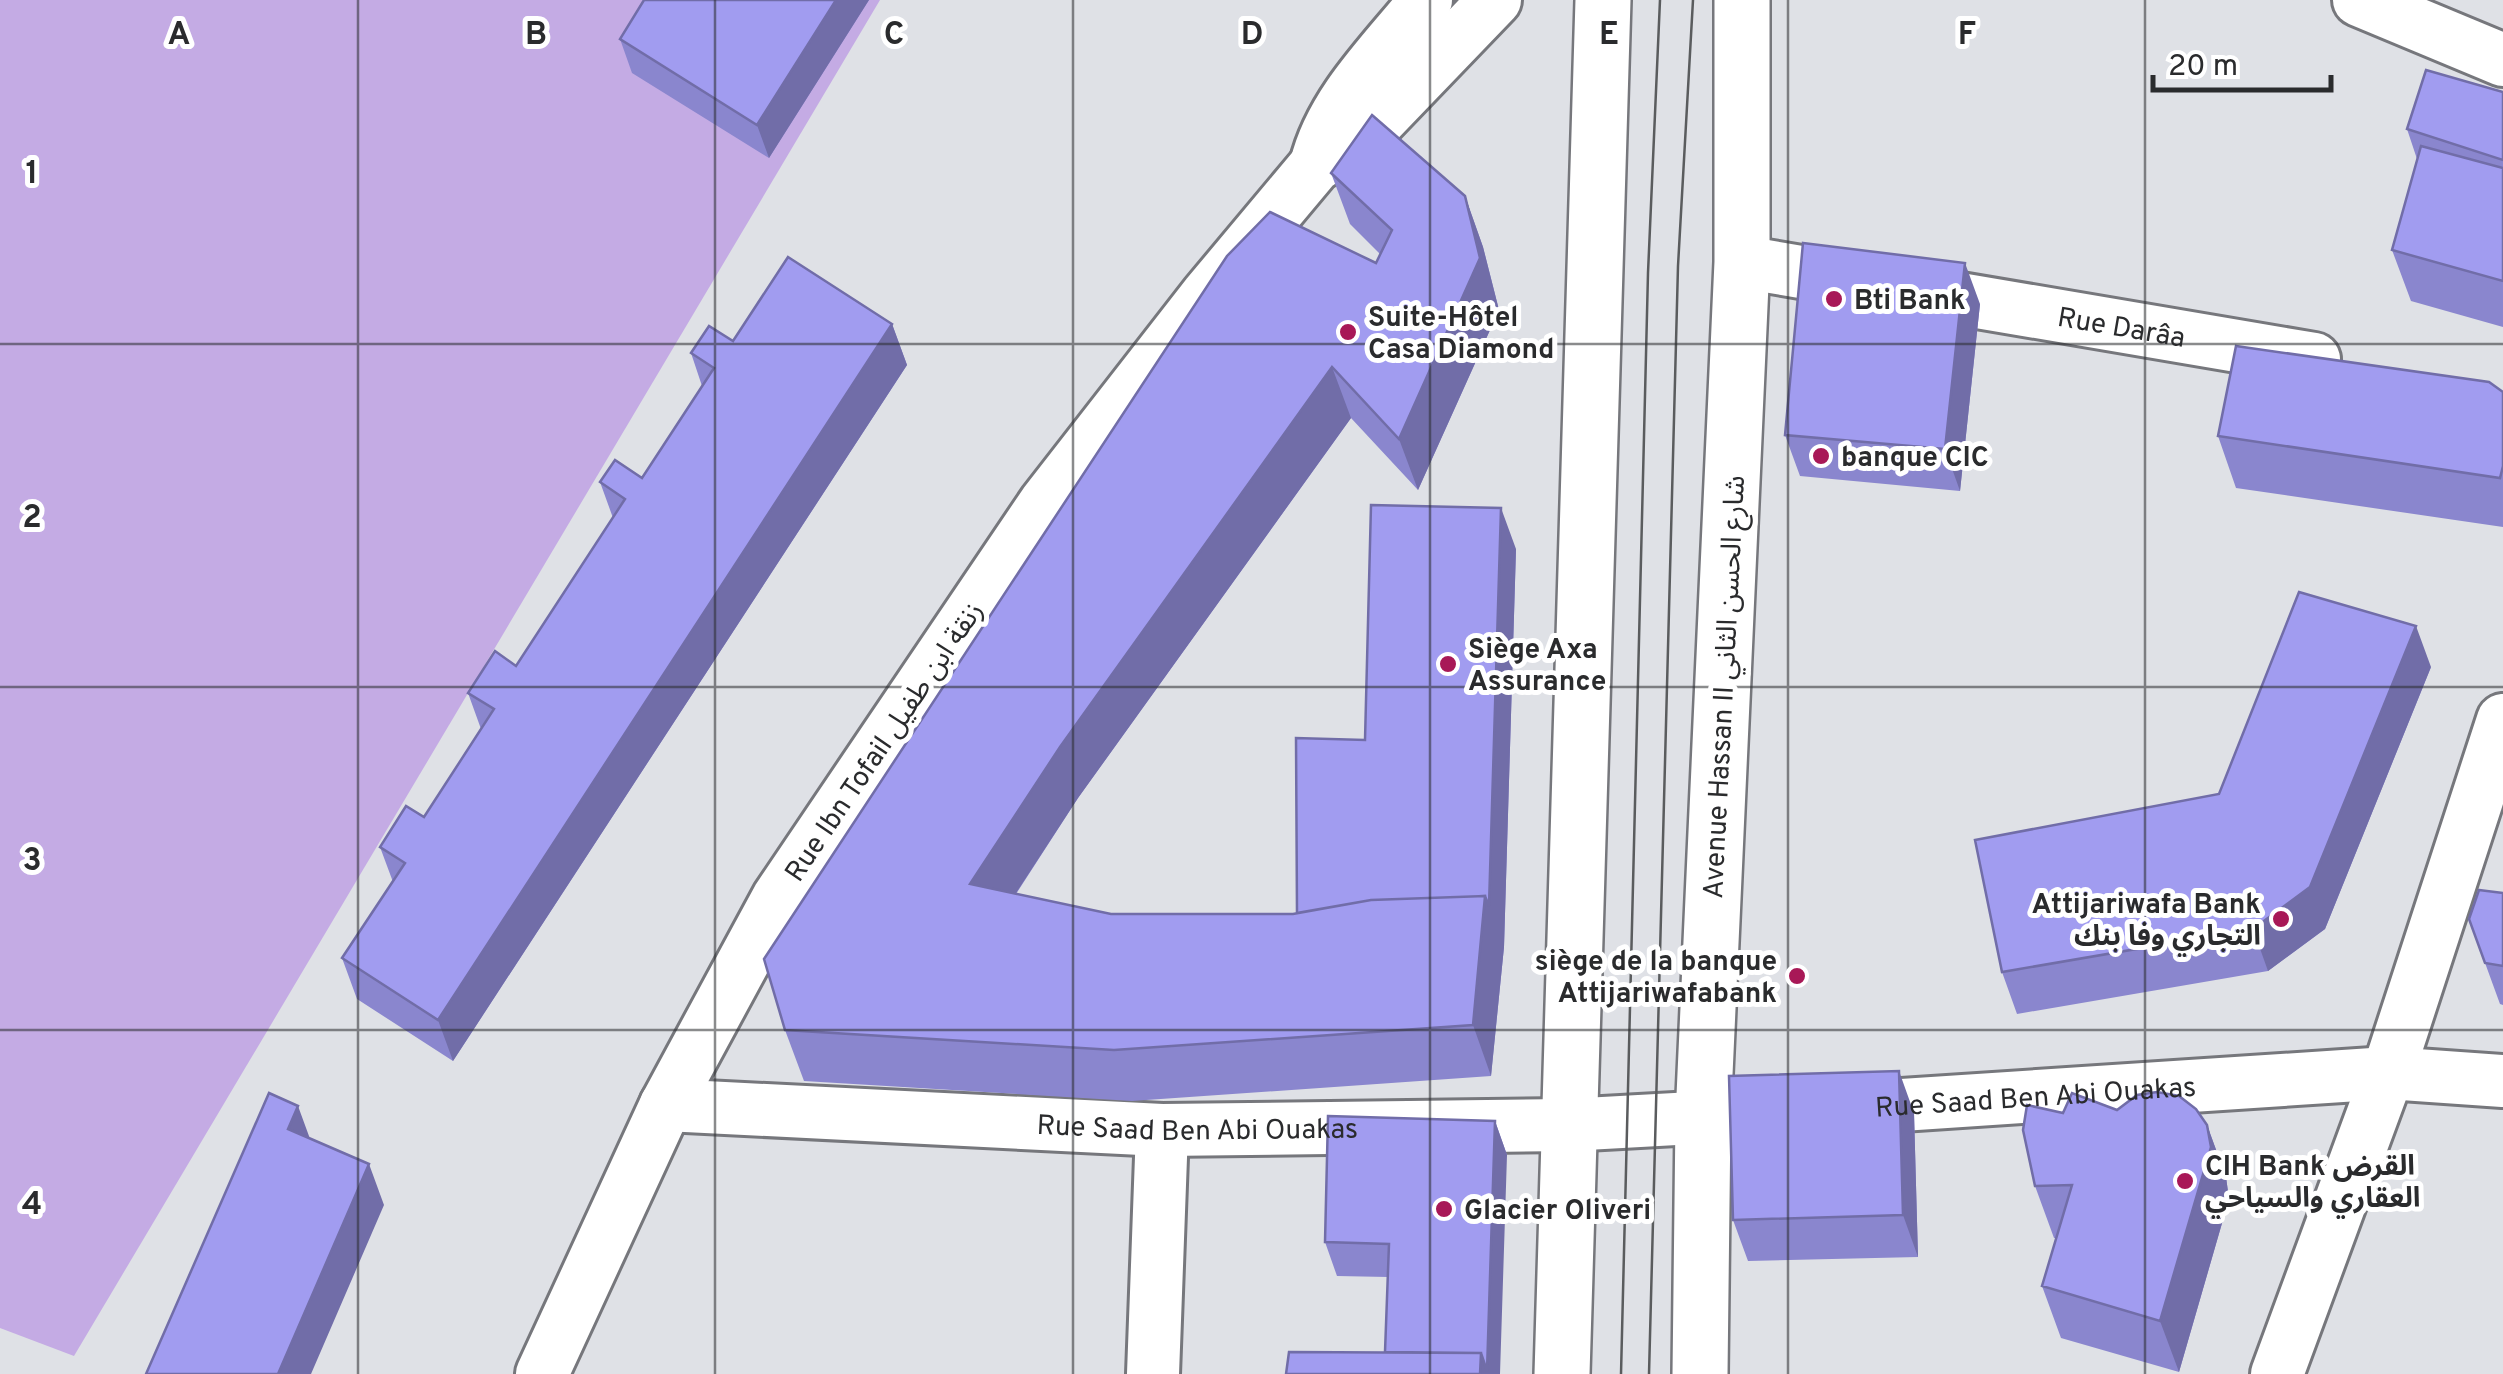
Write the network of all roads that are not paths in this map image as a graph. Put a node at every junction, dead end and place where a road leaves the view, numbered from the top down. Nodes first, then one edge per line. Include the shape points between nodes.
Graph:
1 (1426, 0) edge
2 (1495, 0) edge
3 (1603, 0) edge
4 (1742, 0) edge
5 (2359, 0) edge
6 (2503, 60) edge
7 (1316, 166) junction
8 (1742, 262) junction
9 (2366, 368) edge
10 (2503, 720) edge
11 (2388, 1073) junction
12 (2503, 1081) edge
13 (666, 1105) junction
14 (1703, 1118) junction
15 (1567, 1125) junction
16 (1162, 1130) junction
17 (542, 1374) edge
18 (1153, 1374) edge
19 (1562, 1374) edge
20 (1700, 1374) edge
21 (2277, 1374) edge

1 - 7 street, Rue Ibn Tofail زنقة ابن طفيل via 1340,110
2 - 7 street, Rue Ibn Tofail زنقة ابن طفيل via 1370,130
3 - 15 main road
4 - 8 main road, Avenue Hassan II شارع الحسن الثاني
5 - 6 street
7 - 13 street, Rue Ibn Tofail زنقة ابن طفيل via 1045,502 778,898
8 - 9 street, Rue Darâa
8 - 14 main road, Avenue Hassan II شارع الحسن الثاني
10 - 11 street
11 - 12 street, Rue Saad Ben Abi Ouakas
11 - 14 street, Rue Saad Ben Abi Ouakas
11 - 21 street
13 - 16 street, Rue Saad Ben Abi Ouakas
13 - 17 street, Rue Ibn Tofail زنقة ابن طفيل
14 - 15 street, Rue Saad Ben Abi Ouakas
14 - 20 main road, Avenue Hassan II شارع الحسن الثاني
15 - 16 street, Rue Saad Ben Abi Ouakas
15 - 19 main road
16 - 18 street

